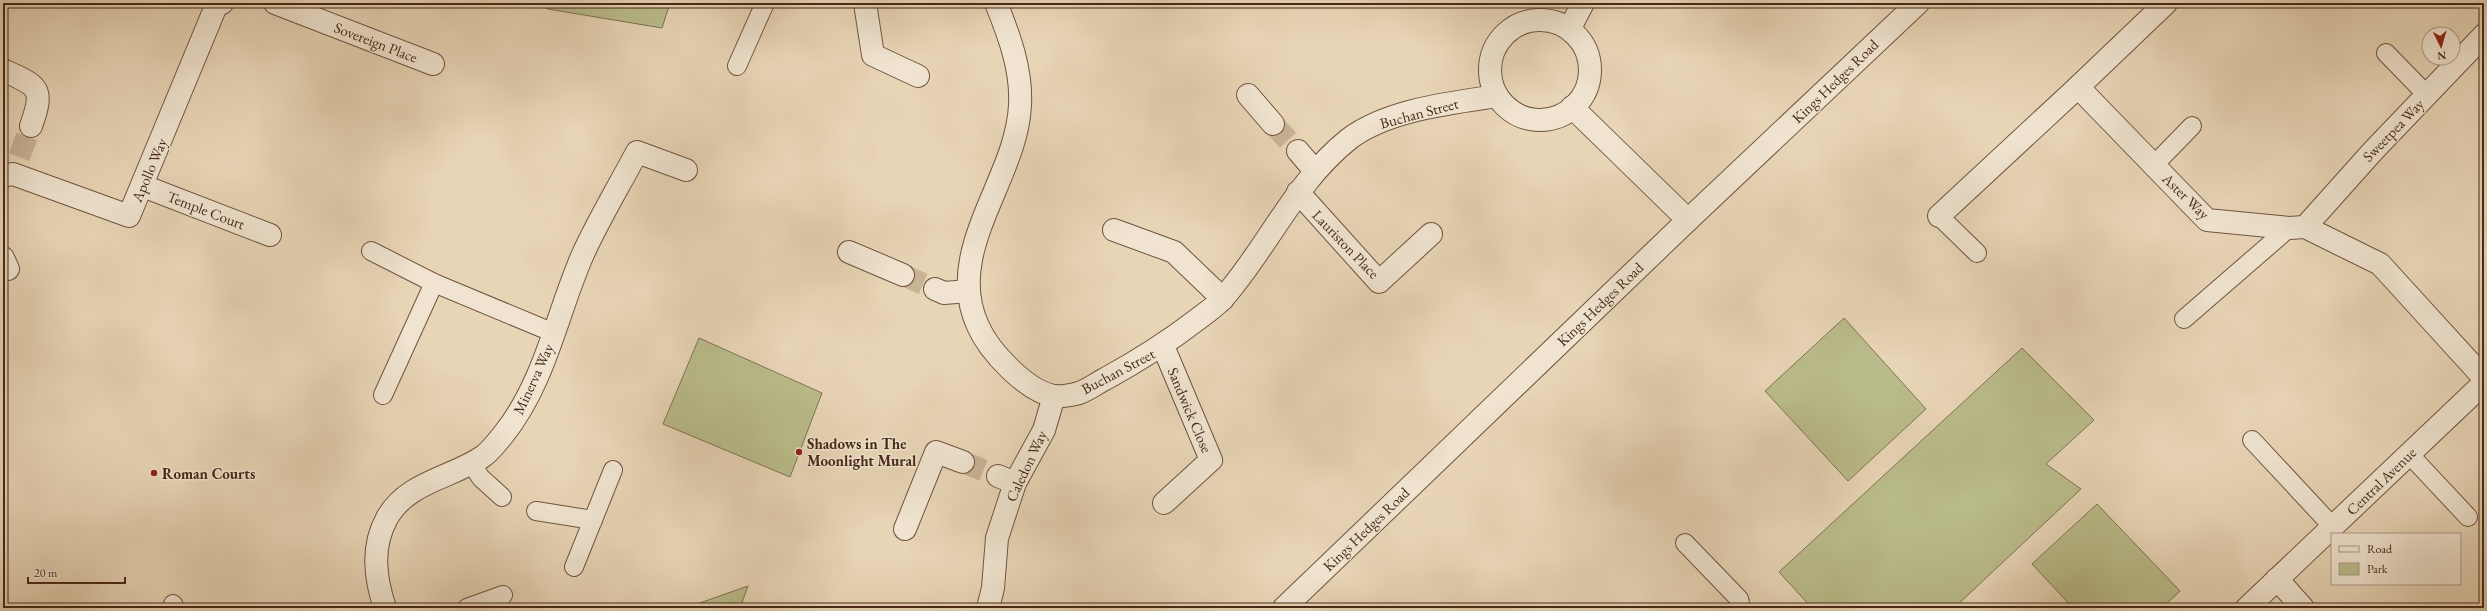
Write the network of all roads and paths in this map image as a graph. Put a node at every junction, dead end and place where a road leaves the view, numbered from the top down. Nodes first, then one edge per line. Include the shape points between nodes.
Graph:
1 (222, 3) edge
2 (274, 3) edge
3 (765, 3) edge
4 (864, 3) edge
5 (996, 3) edge
6 (1583, 3) edge
7 (1918, 3) edge
8 (2166, 3) edge
9 (1570, 28) junction
10 (2484, 35) edge
11 (2386, 53) dead end
12 (433, 64) dead end
13 (736, 66) dead end
14 (3, 70) edge
15 (918, 76) dead end
16 (2078, 86) junction
17 (1248, 95) dead end
18 (2427, 95) junction
19 (1497, 96) junction
20 (1572, 108) junction
21 (1273, 124) tunnel mouth
22 (31, 126) tunnel mouth
23 (2192, 126) dead end
24 (1298, 151) tunnel mouth
25 (2154, 165) junction
26 (12, 169) edge
27 (686, 170) dead end
28 (1315, 171) junction
29 (143, 186) junction
30 (1298, 192) junction
31 (1939, 216) joint
32 (1688, 220) junction
33 (2297, 228) junction
34 (1114, 230) dead end
35 (1432, 234) dead end
36 (270, 235) dead end
37 (371, 251) dead end
38 (849, 252) dead end
39 (1977, 253) dead end
40 (903, 275) tunnel mouth
41 (434, 283) junction
42 (934, 289) tunnel mouth
43 (969, 291) junction
44 (1223, 299) junction
45 (2184, 319) dead end
46 (554, 333) junction
47 (1163, 346) junction
48 (2484, 378) edge
49 (2484, 383) edge
50 (383, 395) dead end
51 (1054, 396) junction
52 (2252, 440) dead end
53 (2409, 454) junction
54 (963, 462) tunnel mouth
55 (471, 463) junction
56 (613, 470) dead end
57 (502, 497) dead end
58 (1164, 503) dead end
59 (536, 511) dead end
60 (2468, 517) dead end
61 (593, 520) junction
62 (2333, 527) junction
63 (904, 529) dead end
64 (1685, 543) dead end
65 (574, 567) dead end
66 (2277, 579) junction
67 (503, 595) dead end
68 (385, 608) edge
69 (467, 608) edge
70 (988, 608) edge
71 (1284, 608) edge
72 (1741, 608) edge
73 (2247, 608) edge
74 (2303, 608) edge

1 - 29 street, Apollo Way via 216,6
2 - 12 street, Sovereign Place
3 - 13 lane
4 - 15 street via 873,55
5 - 43 street via 1015,56 1020,107 1008,160 974,241
6 - 9 street
7 - 32 street, Kings Hedges Road
8 - 16 street
9 - 19 street via 1552,21 1534,20 1512,28 1495,48 1490,65 1491,79
9 - 20 street via 1585,47 1590,65 1589,82 1582,98
10 - 18 street, Sweetpea Way
11 - 18 lane
14 - 22 street via 32,84 37,93 39,105
16 - 25 street, Aster Way
16 - 31 street
17 - 21 street
18 - 33 street, Sweetpea Way
19 - 20 street via 1511,111 1527,118 1549,119 1565,114
19 - 28 street, Buchan Street via 1437,105 1379,122 1350,138
20 - 32 street
23 - 25 lane
24 - 28 street
25 - 33 street, Aster Way via 2207,220
26 - 29 street, Apollo Way via 129,216
27 - 46 street, Minerva Way via 637,152 583,254
28 - 30 street, Buchan Street
29 - 36 street, Temple Court
30 - 35 street, Lauriston Place via 1379,282
30 - 44 street, Buchan Street via 1264,246
31 - 39 lane
32 - 71 street, Kings Hedges Road
33 - 45 lane
33 - 48 street, Aster Way via 2380,264
34 - 44 street via 1174,252
37 - 41 lane
38 - 40 street
41 - 46 lane
41 - 50 lane
42 - 43 street via 944,293
43 - 51 street via 977,325 992,352 1031,386
44 - 47 street, Buchan Street
46 - 55 street, Minerva Way via 520,410 483,456
47 - 51 street, Buchan Street via 1078,393
47 - 58 street, Sandwick Close via 1211,460
49 - 53 street, Central Avenue
51 - 70 street, Caledon Way via 1044,430 1006,479 993,588
52 - 62 lane
53 - 60 lane
53 - 62 street, Central Avenue
54 - 63 street via 936,452
55 - 57 lane via 481,478
55 - 68 street, Minerva Way via 422,485 401,501 388,516 379,536 376,557 378,587
56 - 61 lane
59 - 61 lane
61 - 65 lane
62 - 66 street, Central Avenue
64 - 72 lane via 1739,599
66 - 73 street, Central Avenue
66 - 74 street
67 - 69 lane

